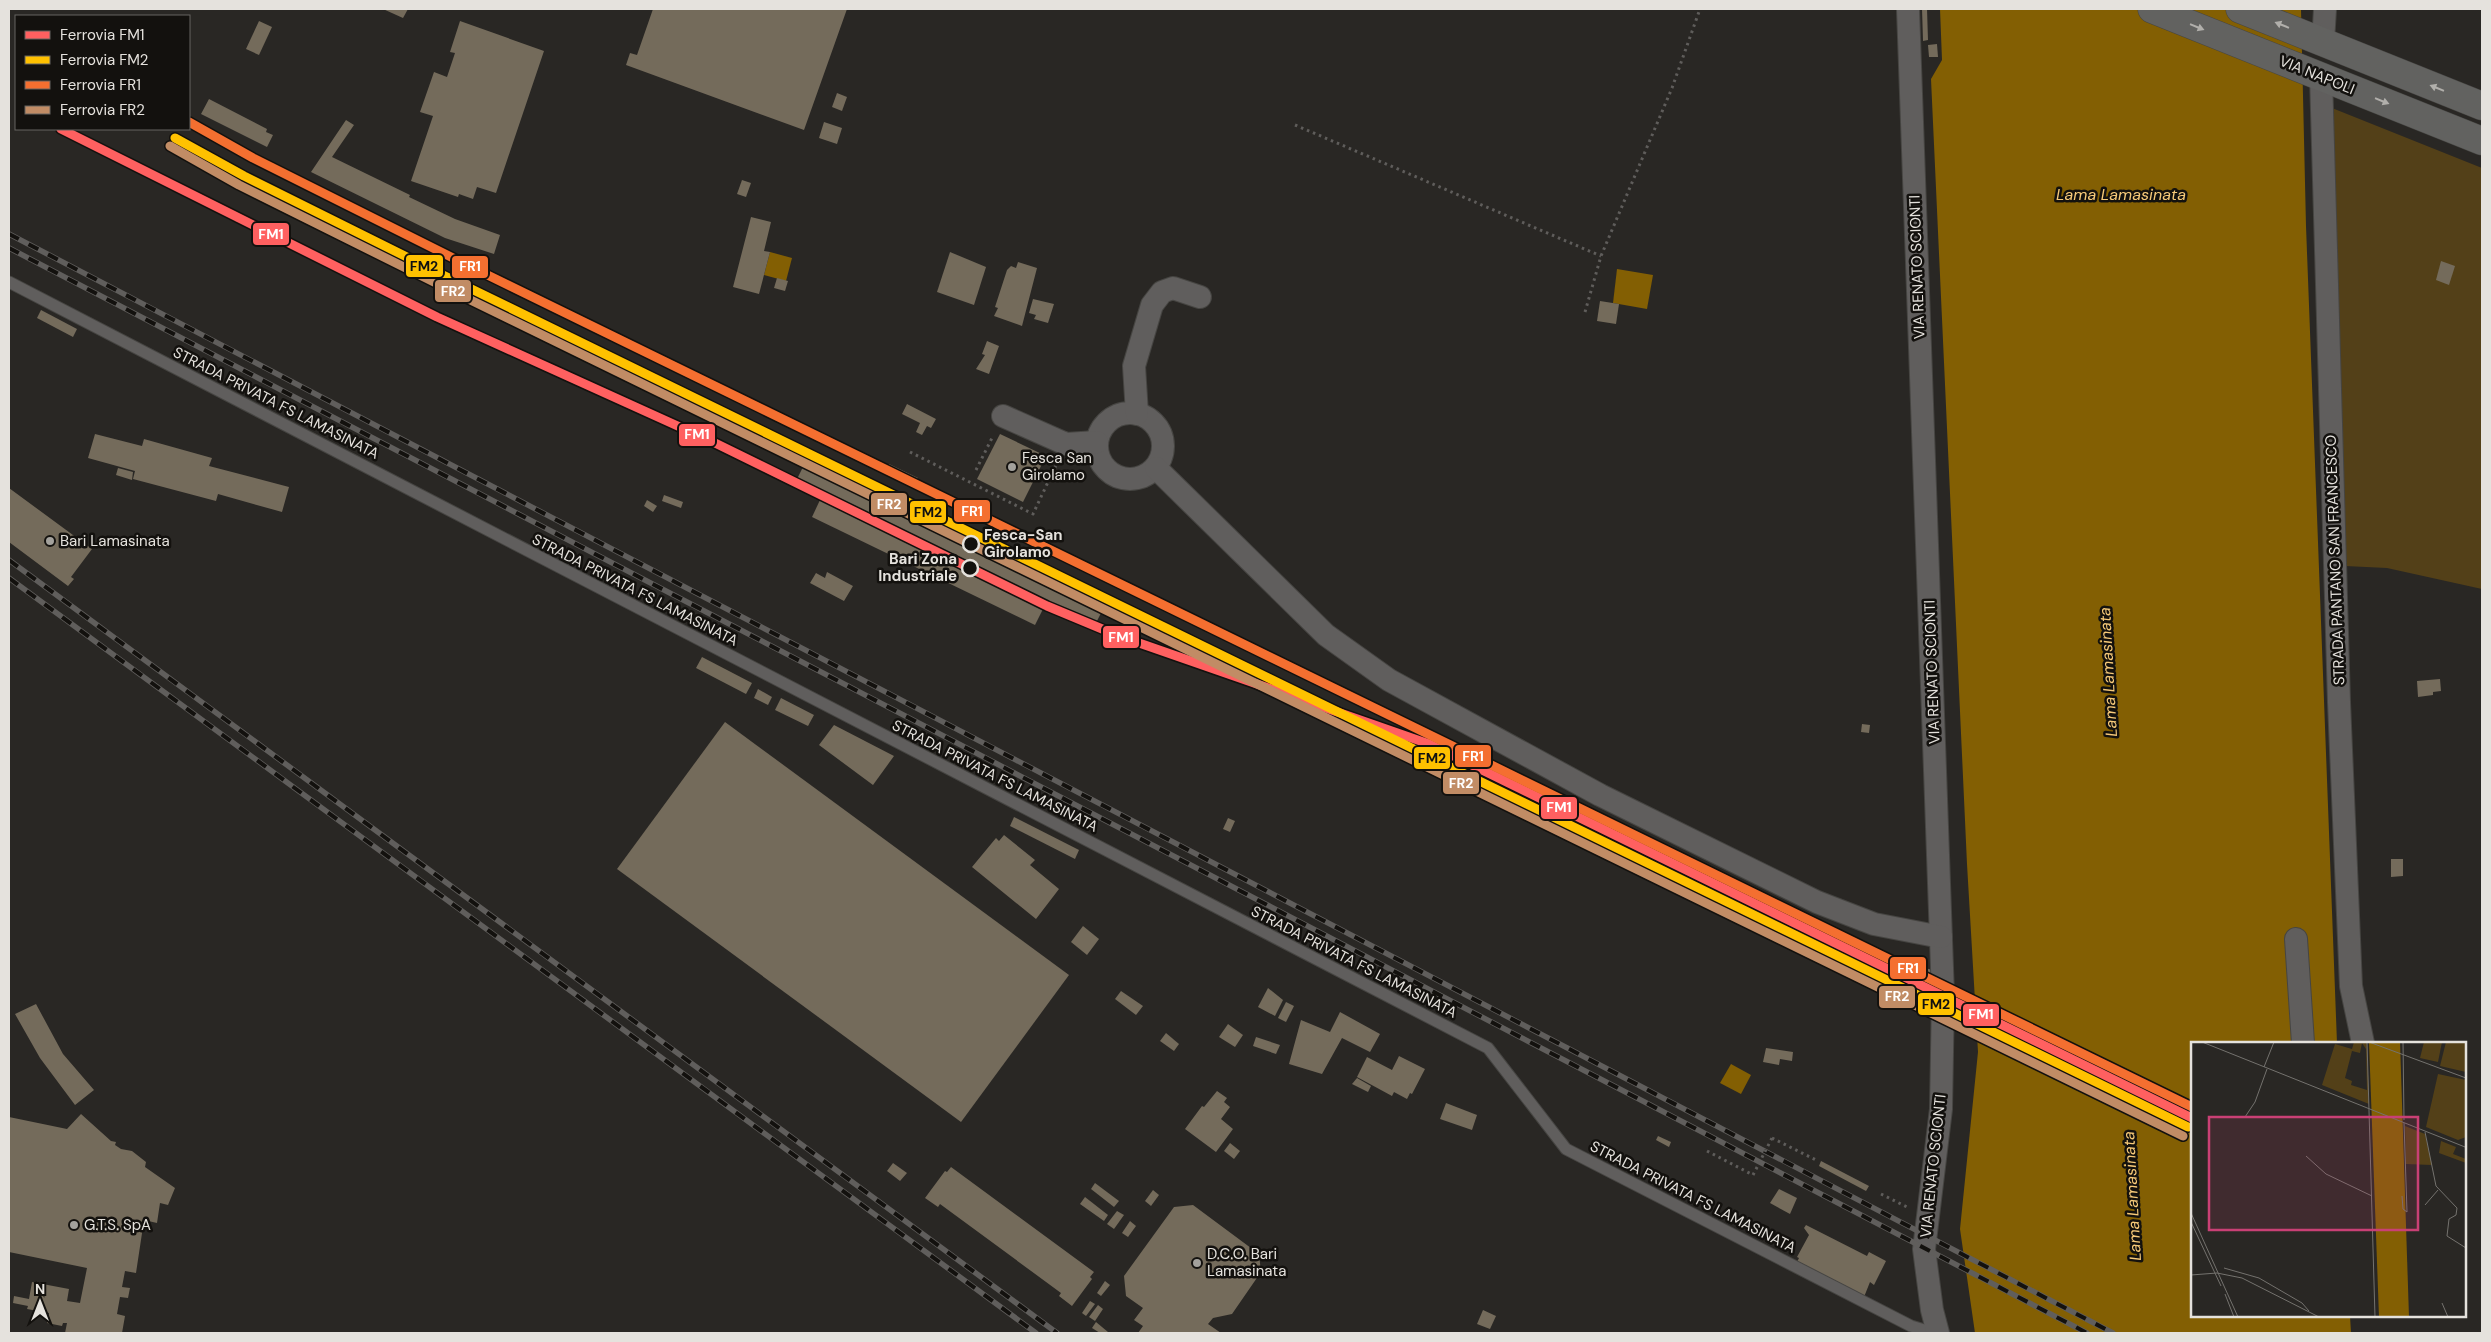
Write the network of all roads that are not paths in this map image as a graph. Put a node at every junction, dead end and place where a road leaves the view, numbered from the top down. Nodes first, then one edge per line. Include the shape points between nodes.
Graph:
1 (1908, 9) edge
2 (2152, 9) edge
3 (2240, 9) edge
4 (2325, 9) edge
5 (2323, 42) junction
6 (2321, 76) junction
7 (2482, 106) edge
8 (2482, 142) edge
9 (9, 282) edge
10 (1200, 297) dead end
11 (1136, 414) junction
12 (1003, 416) dead end
13 (1098, 442) junction
14 (1156, 468) junction
15 (1941, 938) junction
16 (2296, 939) dead end
17 (2303, 1042) edge
18 (2362, 1042) edge
19 (1936, 1333) edge

1 - 15 street, VIA RENATO SCIONTI
2 -> 6 main road, VIA NAPOLI
5 -> 3 main road
4 - 5 street
7 -> 5 main road
6 -> 8 main road, VIA NAPOLI
6 - 18 street, STRADA PANTANO SAN FRANCESCO via 2350,976
9 - 19 lane, STRADA PRIVATA FS LAMASINATA via 1488,1048 1566,1148 1911,1326
10 - 11 street via 1173,288 1162,292 1152,305 1134,366
11 - 13 street via 1125,414 1107,423
11 - 14 street via 1147,418 1162,435 1162,458
12 - 13 street via 1066,444
13 - 14 street via 1101,462 1116,476 1136,479
14 - 15 street via 1326,635 1389,680 1600,795 1817,902 1874,924
15 - 19 street, VIA RENATO SCIONTI via 1942,1109 1924,1249
16 - 17 street

